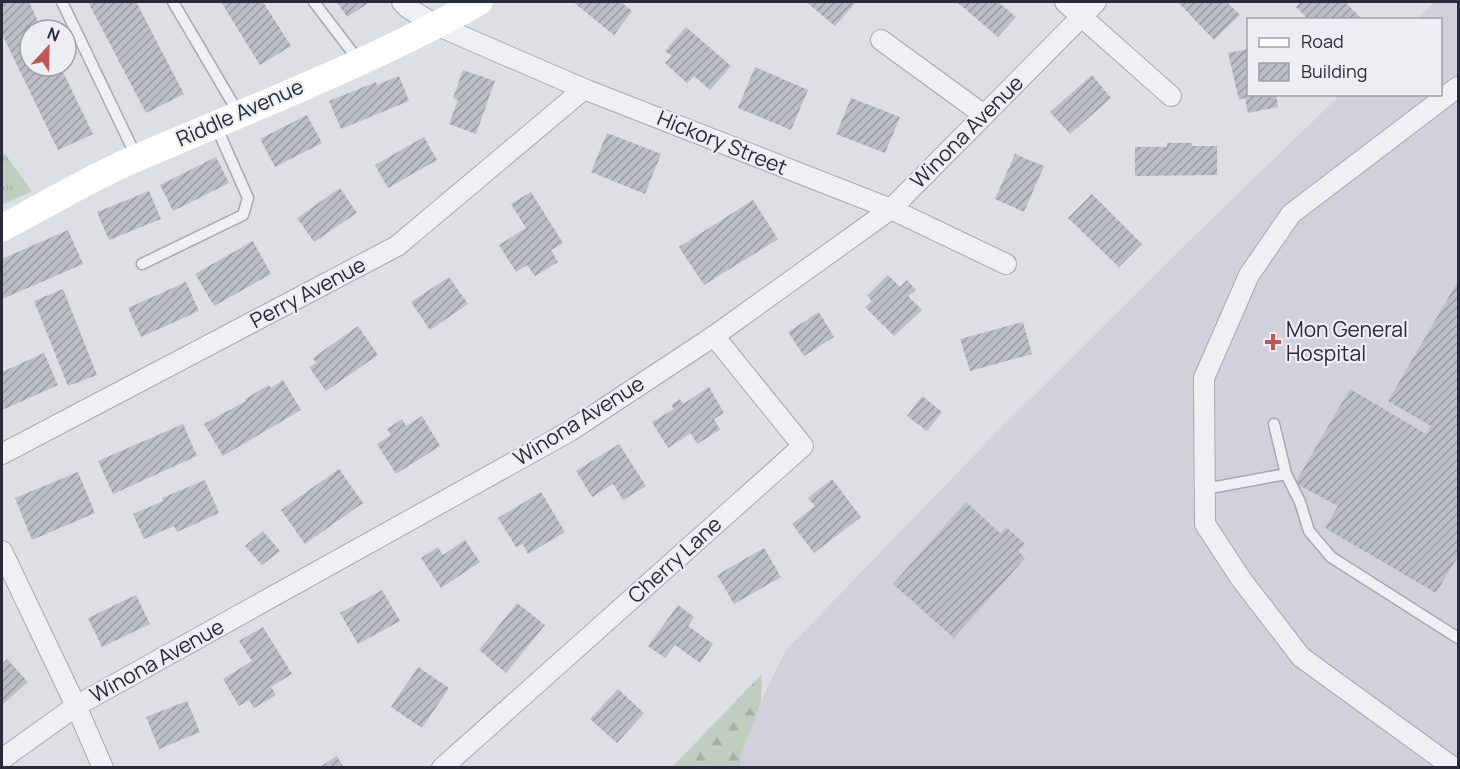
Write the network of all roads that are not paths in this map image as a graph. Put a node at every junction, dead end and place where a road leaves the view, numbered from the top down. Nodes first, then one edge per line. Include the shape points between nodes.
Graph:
1 (62, 2) edge
2 (173, 2) edge
3 (314, 2) edge
4 (402, 2) edge
5 (479, 2) edge
6 (1065, 2) edge
7 (1096, 2) edge
8 (1080, 16) junction
9 (436, 26) junction
10 (881, 40) dead end
11 (359, 61) junction
12 (1458, 87) edge
13 (584, 89) junction
14 (1171, 96) dead end
15 (984, 115) junction
16 (227, 120) junction
17 (137, 158) junction
18 (891, 209) junction
19 (2, 228) edge
20 (142, 264) dead end
21 (1006, 264) dead end
22 (714, 336) junction
23 (1274, 424) dead end
24 (2, 454) edge
25 (1286, 474) junction
26 (1205, 489) junction
27 (2, 552) edge
28 (1458, 638) edge
29 (76, 706) junction
30 (2, 759) edge
31 (103, 768) edge
32 (442, 768) edge
33 (1454, 768) edge

1 - 17 lane
2 - 16 lane
3 - 11 lane
4 - 9 street, Hickory Street
5 - 9 street, Riddle Avenue
6 - 8 street
7 - 8 street, Winona Avenue
8 - 14 street
8 - 15 street, Winona Avenue
9 - 11 street, Riddle Avenue
9 - 13 street, Hickory Street
10 - 15 street
11 - 16 street, Riddle Avenue
12 - 26 street via 1291,214 1249,275 1204,378
13 - 18 street, Hickory Street
13 - 24 street, Perry Avenue via 397,246
15 - 18 street, Winona Avenue
16 - 17 street, Riddle Avenue
16 - 20 lane via 248,198 243,215
17 - 19 street, Riddle Avenue
18 - 21 street, Hickory Street
18 - 22 street, Winona Avenue
22 - 29 street, Winona Avenue via 570,431
22 - 32 street, Cherry Lane via 802,446
23 - 25 lane
25 - 26 lane
25 - 28 lane via 1309,531 1331,557
26 - 33 street via 1205,524 1241,579 1302,657
27 - 29 street
29 - 30 street, Winona Avenue
29 - 31 street

